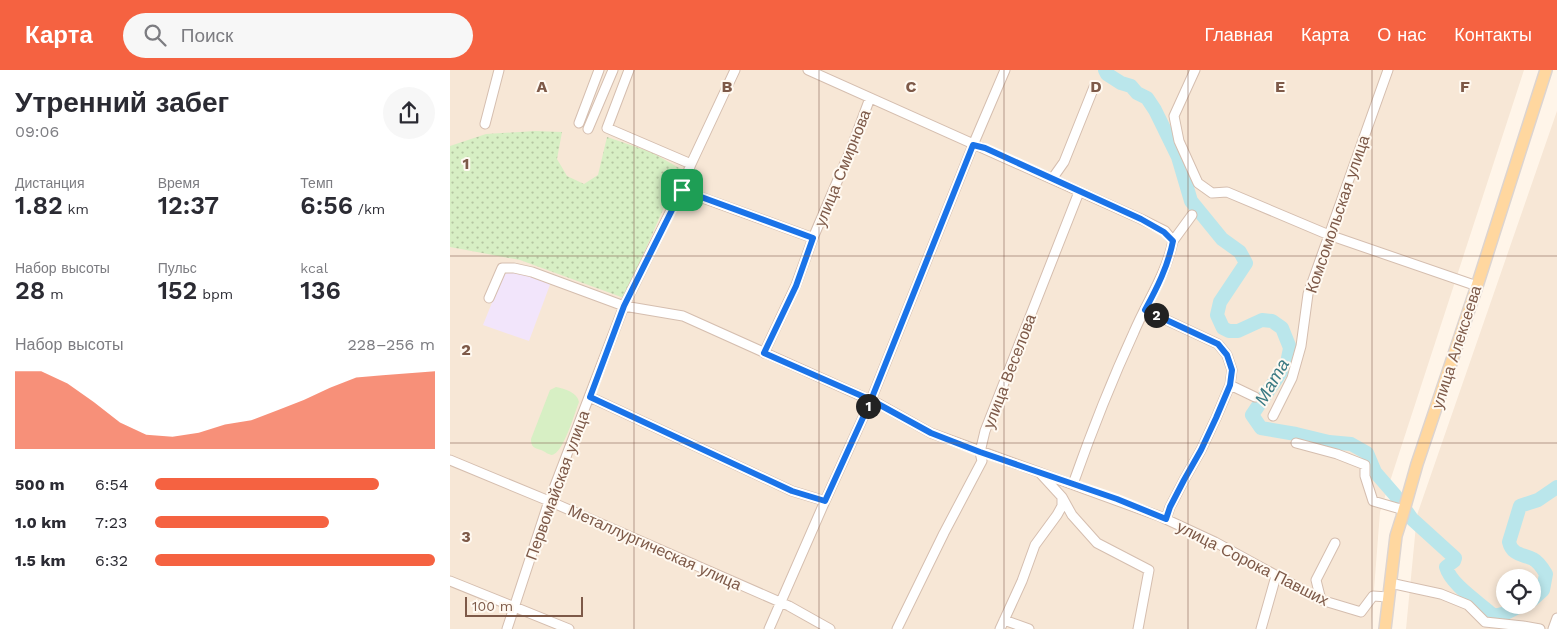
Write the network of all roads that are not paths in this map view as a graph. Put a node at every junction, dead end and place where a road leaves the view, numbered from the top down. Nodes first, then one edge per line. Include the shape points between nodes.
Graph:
1 (499, 70) edge
2 (599, 70) edge
3 (613, 70) edge
4 (629, 70) edge
5 (735, 70) edge
6 (808, 70) edge
7 (1005, 70) edge
8 (1195, 70) edge
9 (1388, 70) edge
10 (1546, 70) edge
11 (1094, 87) dead end
12 (870, 98) junction
13 (579, 123) dead end
14 (485, 124) dead end
15 (588, 130) dead end
16 (973, 145) junction
17 (691, 164) junction
18 (1052, 179) junction
19 (682, 190) junction
20 (1079, 192) junction
21 (1192, 215) dead end
22 (1329, 235) junction
23 (813, 238) junction
24 (1173, 241) junction
25 (1477, 286) junction
26 (489, 298) dead end
27 (624, 306) junction
28 (1145, 310) junction
29 (764, 353) junction
30 (1230, 385) junction
31 (590, 397) junction
32 (1255, 397) dead end
33 (871, 400) junction
34 (1273, 416) dead end
35 (1296, 443) dead end
36 (980, 452) junction
37 (450, 460) edge
38 (1039, 472) junction
39 (1073, 484) junction
40 (1062, 497) junction
41 (549, 500) junction
42 (825, 501) junction
43 (1403, 514) junction
44 (1166, 519) junction
45 (1335, 543) dead end
46 (1276, 576) junction
47 (450, 581) edge
48 (1390, 583) junction
49 (1388, 597) junction
50 (1322, 600) junction
51 (780, 602) junction
52 (514, 607) junction
53 (1557, 618) edge
54 (1002, 625) edge
55 (1523, 628) edge
56 (507, 629) edge
57 (569, 629) edge
58 (769, 629) edge
59 (830, 629) edge
60 (897, 629) edge
61 (1029, 629) edge
62 (1138, 629) edge
63 (1261, 629) edge
64 (1385, 629) edge
65 (1540, 629) edge
66 (1553, 629) edge

1 - 14 street
2 - 13 street
3 - 15 street
4 - 17 street via 607,128
5 - 17 street, Первомайская улица
6 - 12 street
7 - 16 street
8 - 22 street via 1174,116 1179,140 1198,183 1212,193 1227,192
9 - 22 street, Комсомольская улица
10 - 25 main road, улица Алексеева
11 - 18 street via 1064,162
12 - 16 street
12 - 23 street, улица Смирнова
16 - 18 street
16 - 33 street
17 - 19 street, Первомайская улица
18 - 20 street
19 - 23 street, улица Смирнова
19 - 27 street, Первомайская улица
20 - 24 street via 1141,219
20 - 36 street, улица Веселова via 985,431
21 - 24 street
22 - 25 street
22 - 34 street, Комсомольская улица via 1308,294 1301,346 1292,378
23 - 29 street, улица Смирнова via 796,286
24 - 28 street via 1159,284
25 - 43 main road, улица Алексеева
26 - 27 street, улица Сорока Павших via 502,268 514,268
27 - 29 street, улица Сорока Павших via 683,316
27 - 31 street, Первомайская улица
28 - 30 street via 1218,344 1227,355 1232,370
28 - 39 street via 1116,371
29 - 33 street, улица Сорока Павших
30 - 32 street
30 - 44 street
31 - 41 street, Первомайская улица
31 - 42 street via 792,491
33 - 36 street, улица Сорока Павших via 931,433
33 - 42 street
35 - 43 street via 1365,464 1373,502
36 - 38 street, улица Сорока Павших
36 - 60 street, улица Веселова via 982,461
37 - 41 street, Металлургическая улица
38 - 39 street, улица Сорока Павших
38 - 40 street
39 - 44 street, улица Сорока Павших
40 - 54 street via 1058,515 1035,545
40 - 62 street via 1072,515 1097,543 1150,570
41 - 51 street, Металлургическая улица
41 - 52 street, Первомайская улица
42 - 51 street
43 - 48 main road, улица Алексеева via 1396,536
44 - 46 street, улица Сорока Павших
45 - 50 street via 1316,580
46 - 50 street, улица Сорока Павших
46 - 63 street
47 - 52 street
48 - 49 main road, улица Алексеева
48 - 55 street via 1459,601 1468,605 1485,622
49 - 50 street, улица Сорока Павших via 1373,596 1361,612
49 - 64 main road, улица Алексеева
51 - 58 street
51 - 59 street, Металлургическая улица
52 - 56 street, Первомайская улица
52 - 57 street
53 - 66 street
54 - 61 street
55 - 65 street

